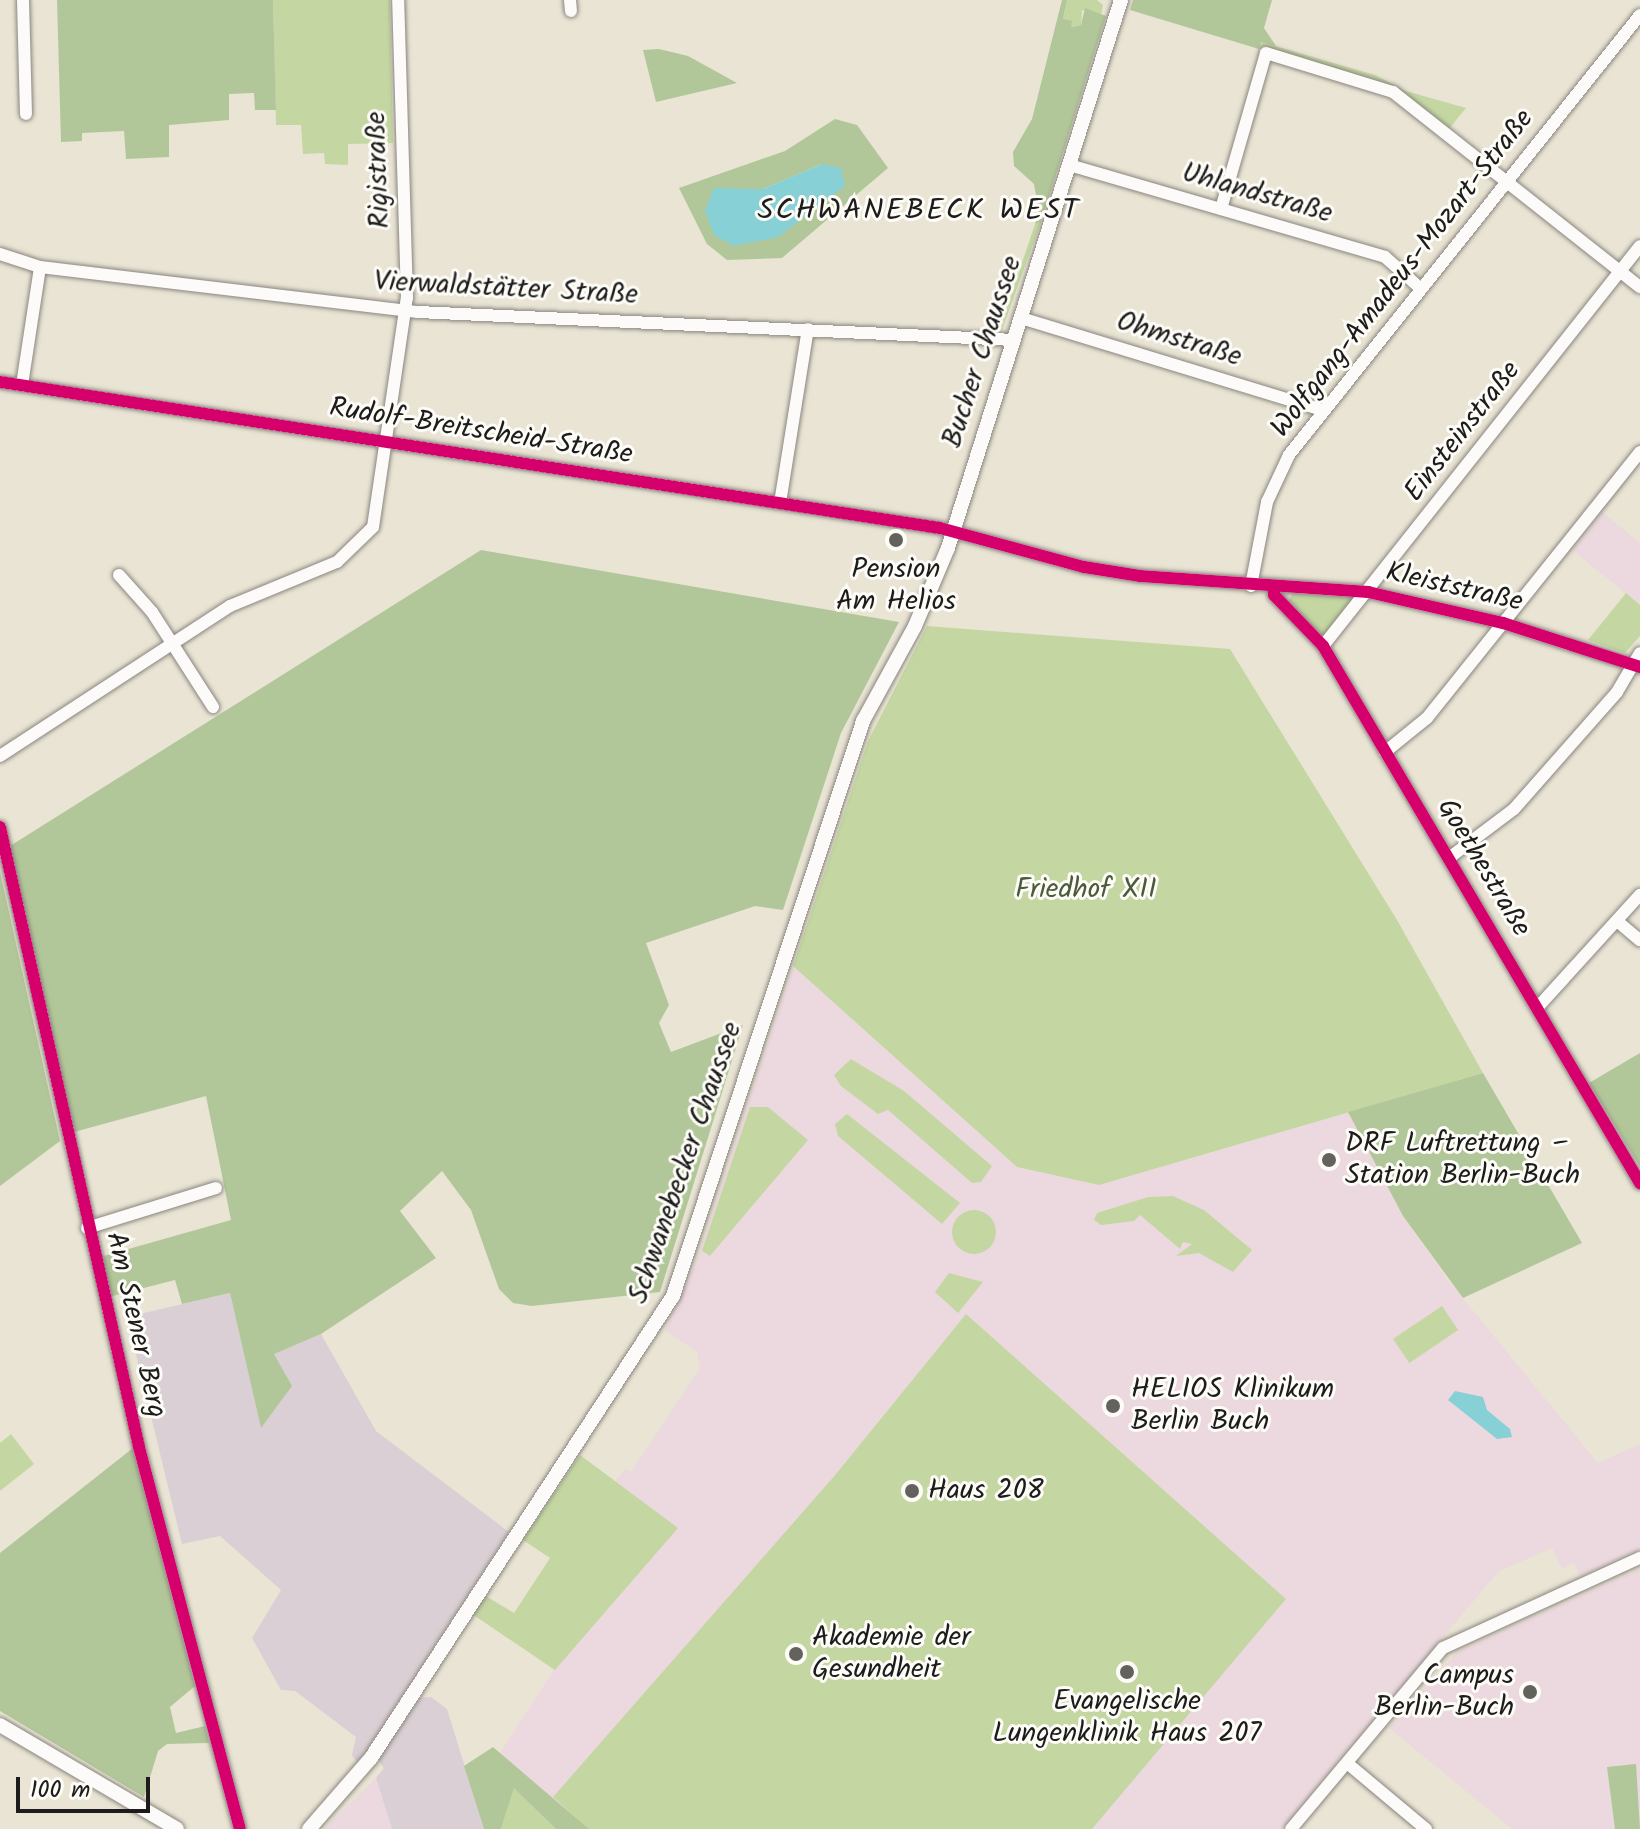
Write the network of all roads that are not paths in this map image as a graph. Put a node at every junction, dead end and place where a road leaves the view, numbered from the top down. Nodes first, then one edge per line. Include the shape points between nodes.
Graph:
1 (23, 0) edge
2 (398, 0) edge
3 (1121, 0) edge
4 (1640, 15) edge
5 (26, 114) dead end
6 (1069, 165) junction
7 (1506, 181) junction
8 (1221, 209) junction
9 (1640, 246) edge
10 (0, 254) edge
11 (40, 267) junction
12 (1620, 270) junction
13 (1640, 287) edge
14 (1420, 288) junction
15 (406, 311) junction
16 (1021, 318) junction
17 (808, 329) junction
18 (1014, 340) junction
19 (0, 382) edge
20 (22, 385) junction
21 (1322, 410) junction
22 (387, 442) junction
23 (1640, 452) edge
24 (780, 503) junction
25 (953, 533) junction
26 (119, 575) dead end
27 (1251, 586) junction
28 (1274, 587) junction
29 (1368, 592) junction
30 (1503, 623) junction
31 (915, 626) joint
32 (172, 644) junction
33 (1323, 646) junction
34 (1638, 661) edge
35 (213, 707) dead end
36 (1385, 752) junction
37 (0, 756) edge
38 (0, 827) edge
39 (1449, 858) junction
40 (1640, 895) edge
41 (1617, 921) junction
42 (1640, 940) edge
43 (1537, 1008) junction
44 (1640, 1183) edge
45 (216, 1188) dead end
46 (87, 1228) junction
47 (1640, 1558) edge
48 (0, 1725) edge
49 (1347, 1763) junction
50 (177, 1829) edge
51 (240, 1829) edge
52 (309, 1829) edge
53 (1291, 1829) edge
54 (1426, 1829) edge

1 - 5 street
2 - 15 street, Rigistraße
3 - 6 main road, Bucher Chaussee
4 - 7 street, Wolfgang-Amadeus-Mozart-Straße
6 - 8 street, Uhlandstraße
6 - 16 main road, Bucher Chaussee
7 - 8 street via 1393,92 1266,53
7 - 12 street
7 - 14 street, Wolfgang-Amadeus-Mozart-Straße
8 - 14 street, Uhlandstraße via 1385,257
9 - 12 street, Einsteinstraße
10 - 11 street, Vierwaldstätter Straße
11 - 15 street, Vierwaldstätter Straße
11 - 20 street
12 - 13 street
12 - 29 street, Einsteinstraße
14 - 21 street, Wolfgang-Amadeus-Mozart-Straße
15 - 17 street, Vierwaldstätter Straße
15 - 22 street, Rigistraße
16 - 18 main road, Bucher Chaussee
16 - 21 street, Ohmstraße
17 - 18 street, Vierwaldstätter Straße
17 - 24 street
18 - 25 main road, Bucher Chaussee
19 - 20 street, Rudolf-Breitscheid-Straße
20 - 22 street, Rudolf-Breitscheid-Straße
21 - 27 street, Wolfgang-Amadeus-Mozart-Straße via 1289,455 1267,502
22 - 24 street, Rudolf-Breitscheid-Straße
22 - 32 street, Rigistraße via 373,527 337,562 250,595
23 - 30 street
24 - 25 street, Rudolf-Breitscheid-Straße
25 - 27 street, Rudolf-Breitscheid-Straße via 1084,567
25 - 31 main road, Bucher Chaussee
26 - 32 street
27 - 28 street, Kleiststraße
28 - 29 street, Kleiststraße
28 - 33 street, Goethestraße via 1274,595
29 - 30 street, Kleiststraße
29 - 33 street, Einsteinstraße
30 - 34 street, Kleiststraße
30 - 36 street via 1427,718
31 - 52 main road, Schwanebecker Chaussee via 863,721 669,1305 364,1770
32 - 35 street
32 - 37 street
33 - 36 street, Goethestraße
34 - 39 street via 1514,809
36 - 39 street, Goethestraße
38 - 46 street, Am Stener Berg
39 - 43 street, Goethestraße
40 - 41 street
41 - 42 street
41 - 43 street
43 - 44 street, Goethestraße
45 - 46 street, Am Stener Berg
46 - 51 street, Am Stener Berg
47 - 49 street via 1443,1648
48 - 50 main road
49 - 53 street
49 - 54 street

